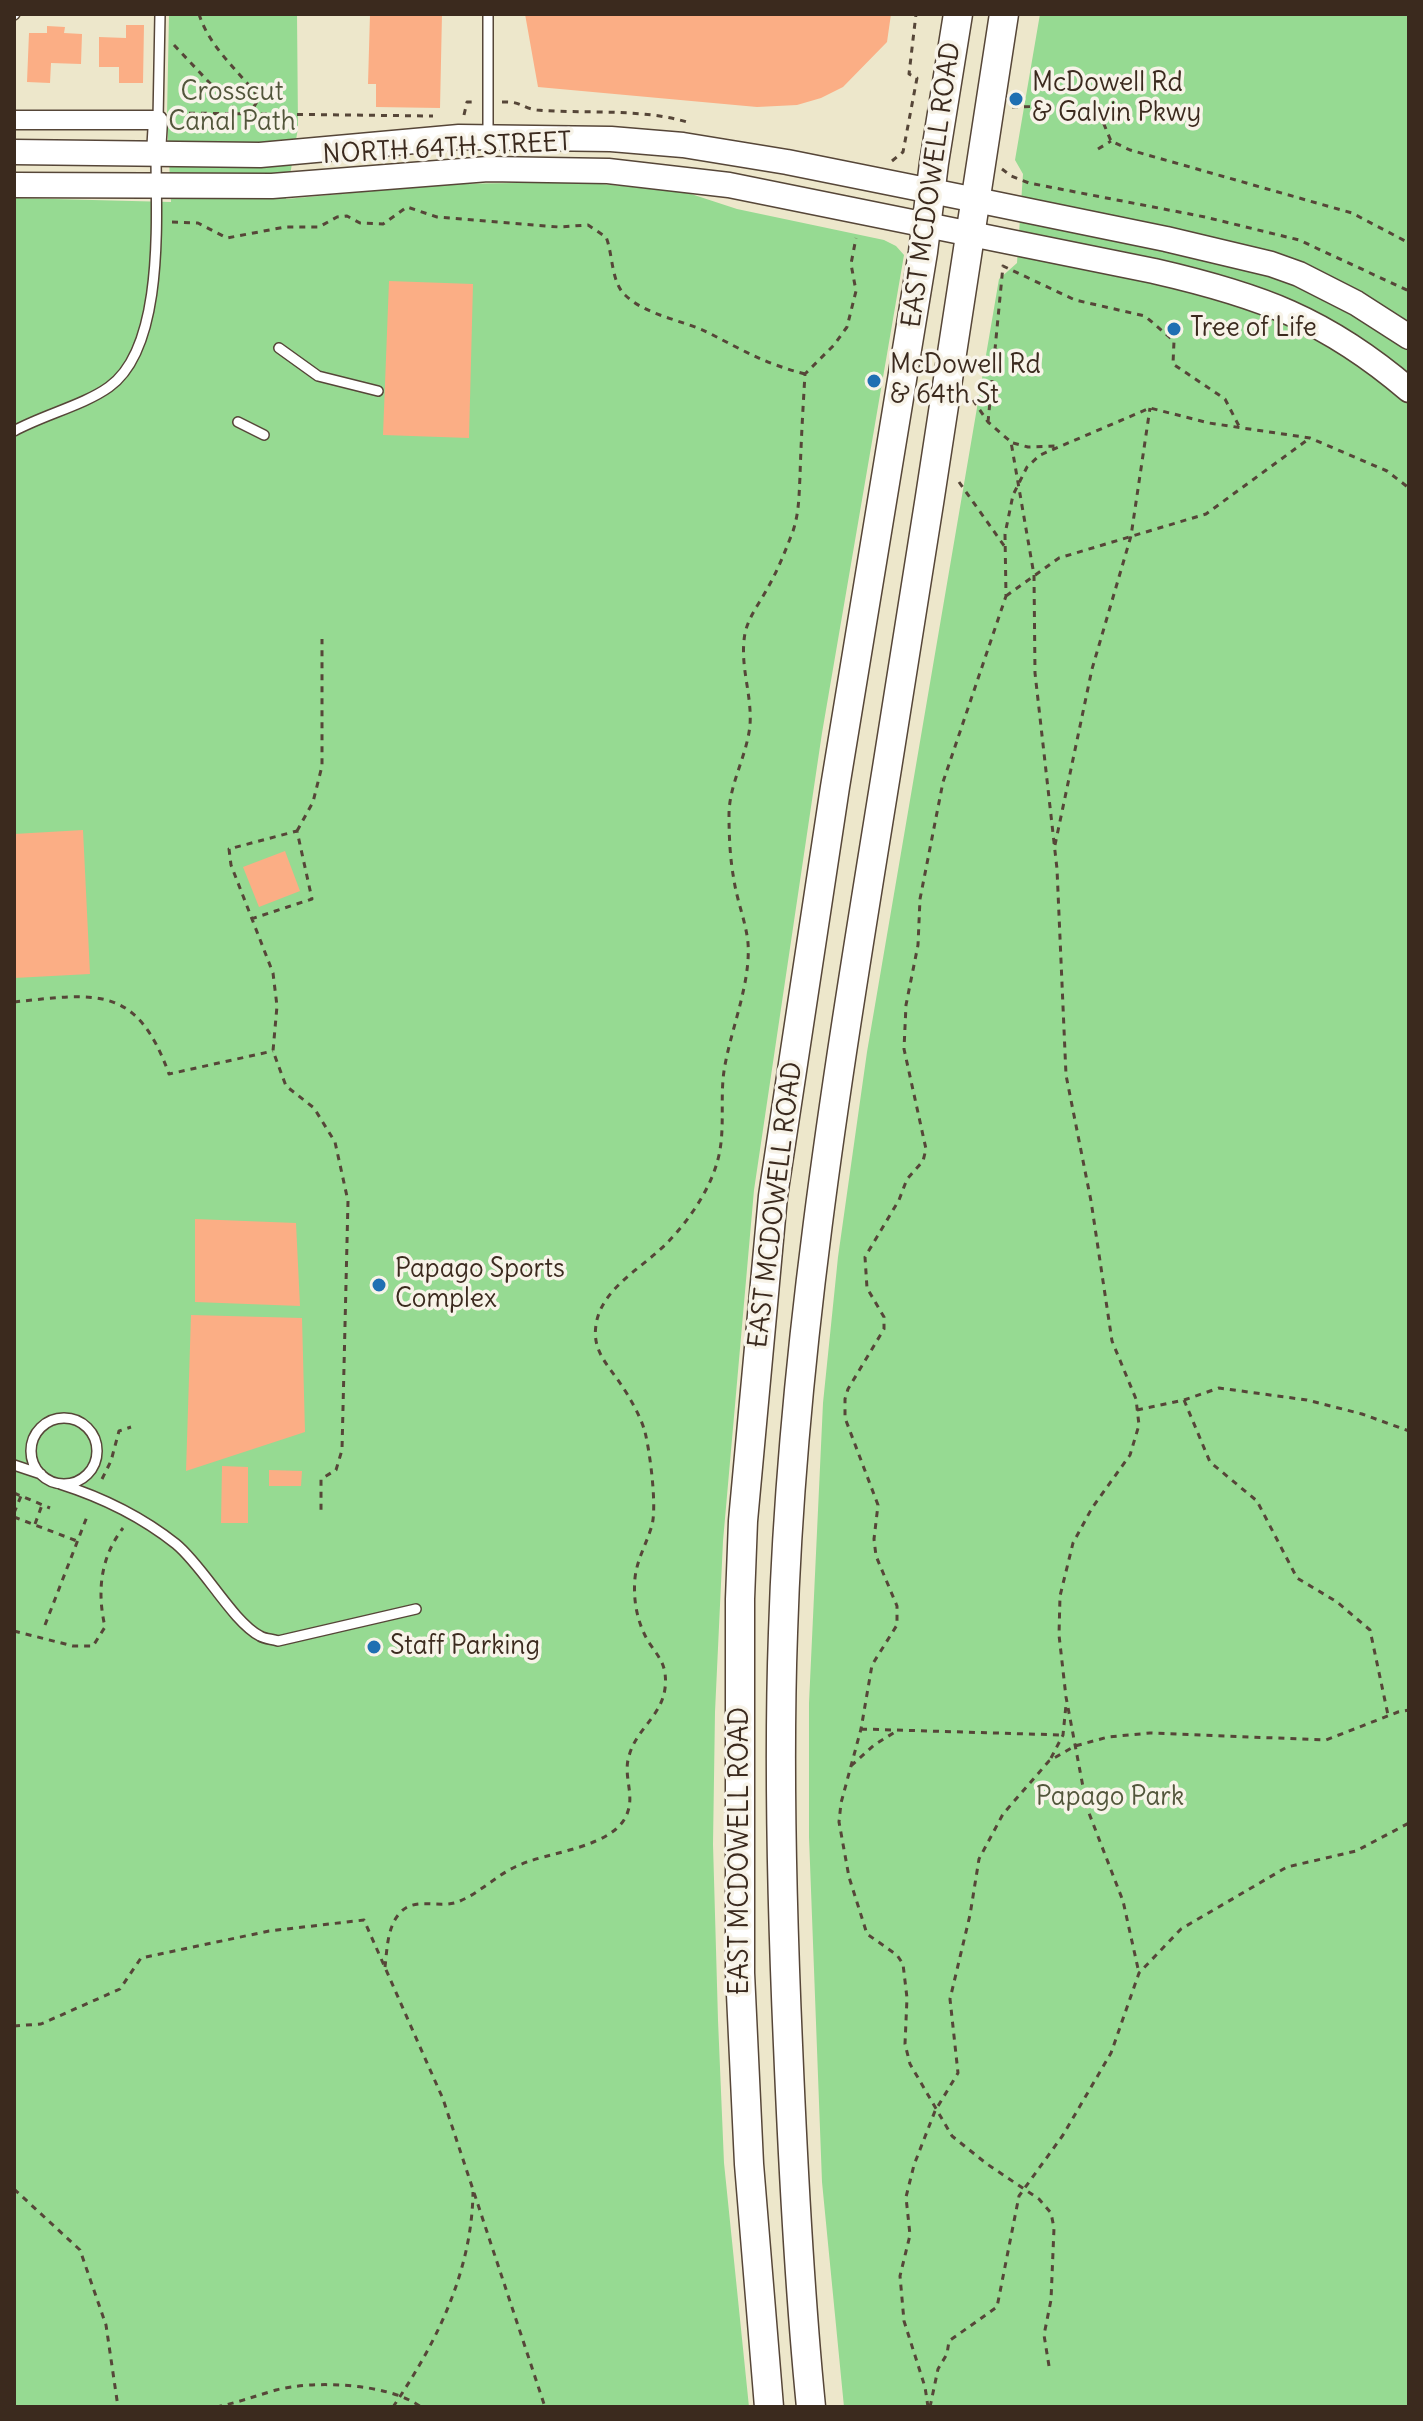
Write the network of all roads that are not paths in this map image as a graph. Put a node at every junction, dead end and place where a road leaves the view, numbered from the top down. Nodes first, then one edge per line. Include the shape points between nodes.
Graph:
1 (160, 14) edge
2 (488, 14) edge
3 (958, 14) edge
4 (1004, 14) edge
5 (14, 120) edge
6 (158, 120) junction
7 (488, 137) junction
8 (14, 152) edge
9 (156, 154) junction
10 (488, 169) junction
11 (14, 185) edge
12 (156, 187) junction
13 (931, 191) junction
14 (976, 200) junction
15 (927, 227) junction
16 (972, 235) junction
17 (1409, 337) edge
18 (279, 348) dead end
19 (1409, 390) edge
20 (378, 391) dead end
21 (238, 422) dead end
22 (14, 431) edge
23 (264, 435) dead end
24 (14, 1465) edge
25 (41, 1474) junction
26 (60, 1484) junction
27 (416, 1609) dead end
28 (769, 2407) edge
29 (811, 2407) edge

1 - 6 lane
2 - 7 lane
3 - 13 main road, EAST MCDOWELL ROAD
4 - 14 main road, EAST MCDOWELL ROAD
5 - 6 street
6 - 9 street
7 - 9 main road, NORTH 64TH STREET via 280,155
7 - 10 main road
7 - 13 main road, NORTH 64TH STREET via 683,145
8 - 9 main road, NORTH 64TH STREET
9 - 12 lane
10 - 12 main road, NORTH 64TH STREET via 284,185
10 - 15 main road, NORTH 64TH STREET via 581,170 704,181
11 - 12 main road, NORTH 64TH STREET
12 - 22 lane via 149,314 133,362 95,396
13 - 14 main road, NORTH 64TH STREET
13 - 15 main road, EAST MCDOWELL ROAD
14 - 16 main road, EAST MCDOWELL ROAD
14 - 17 main road, NORTH 64TH STREET via 1271,264 1356,303
15 - 16 main road, NORTH 64TH STREET
15 - 28 main road, EAST MCDOWELL ROAD via 773,1196 743,1521 740,1973
16 - 19 main road, NORTH 64TH STREET via 1154,271 1262,300 1334,334
16 - 29 main road, EAST MCDOWELL ROAD via 847,1012 795,1441 783,1633 784,1954
18 - 20 lane via 318,376
21 - 23 lane
24 - 25 lane
25 - 26 lane
25 - 26 lane via 32,1455 37,1434 53,1420 75,1420 92,1433 97,1453 89,1473
26 - 27 lane via 132,1515 178,1546 261,1637 278,1641

